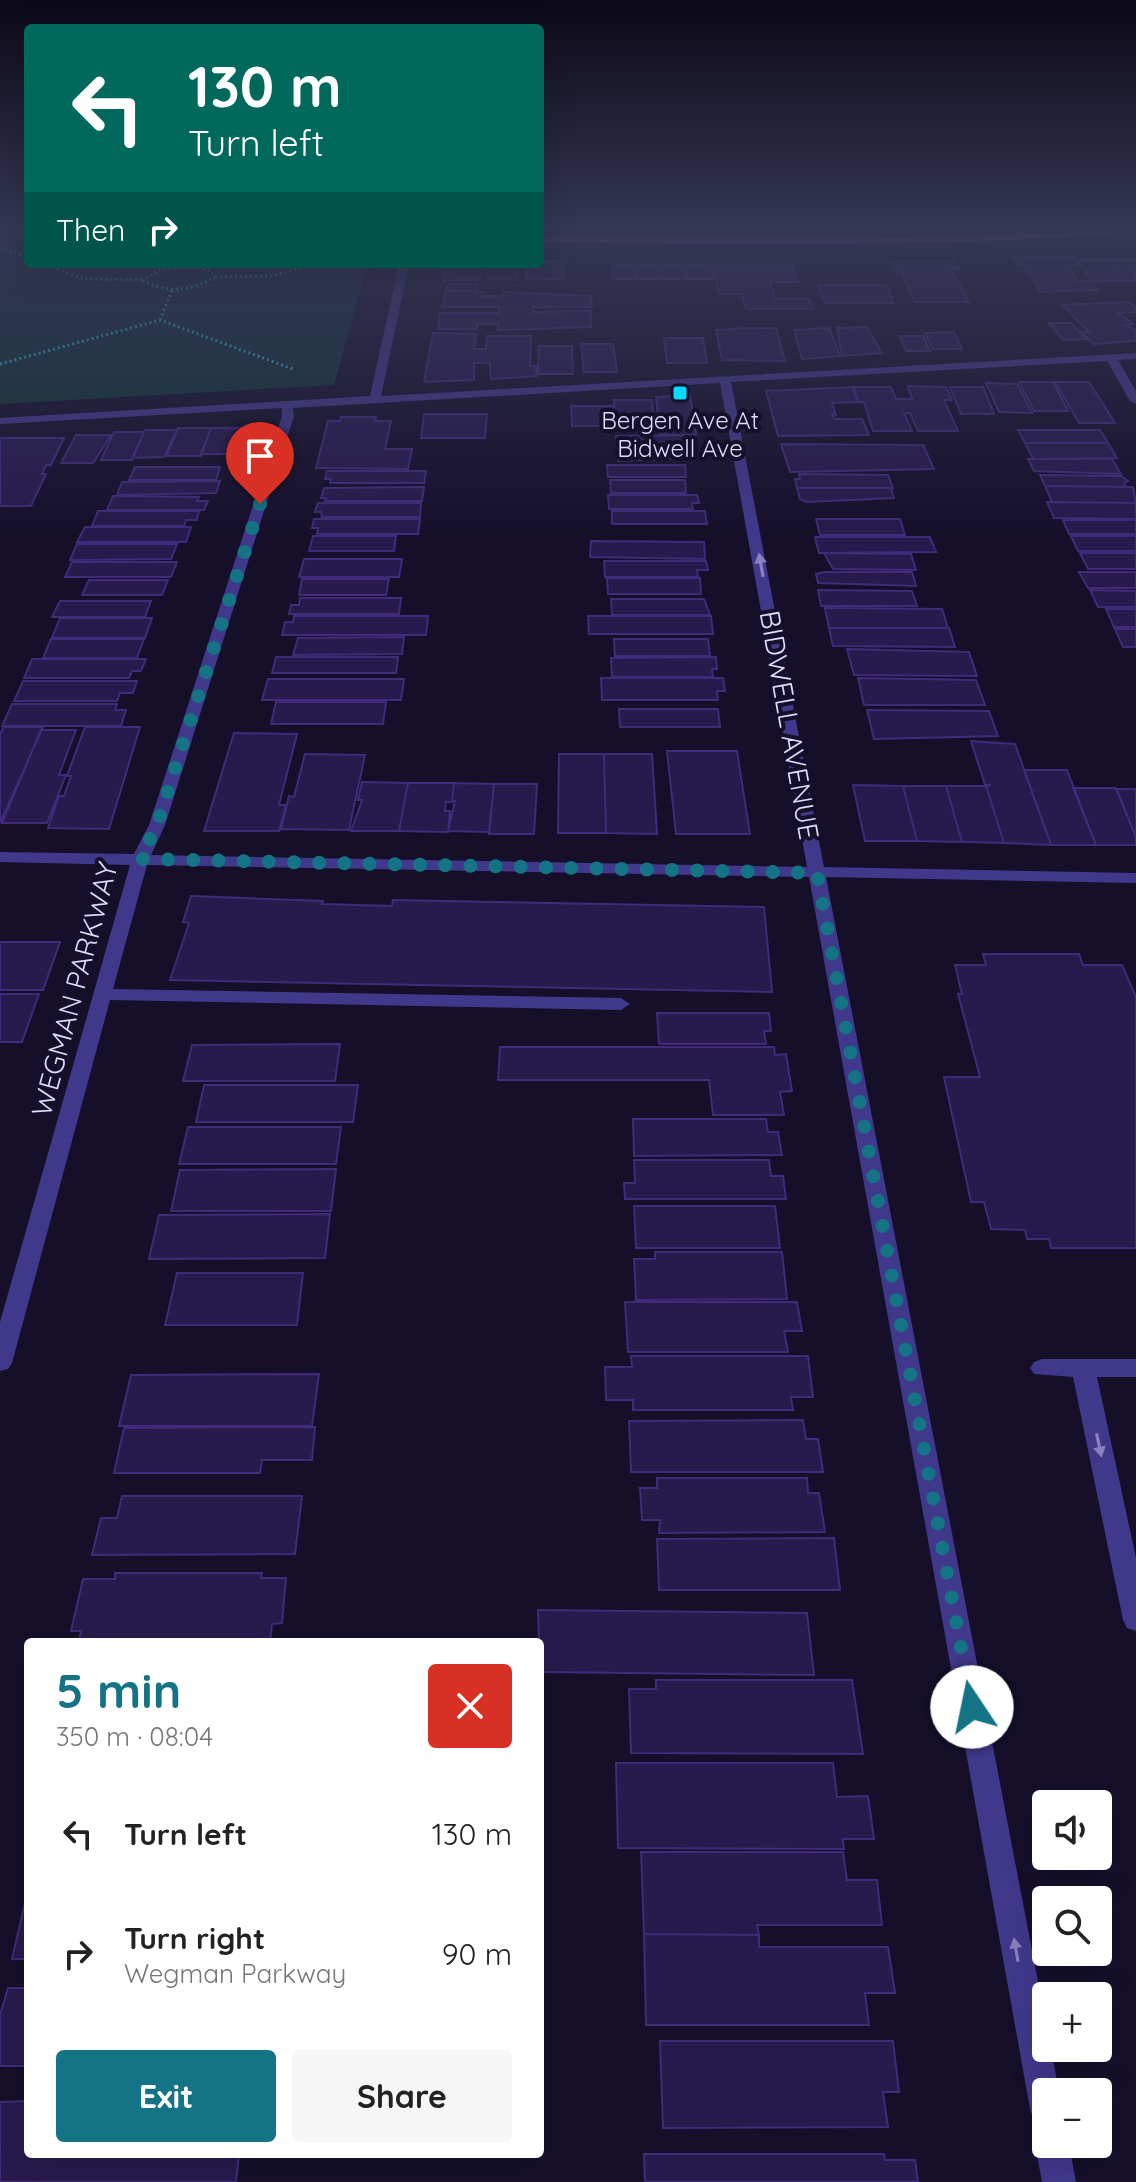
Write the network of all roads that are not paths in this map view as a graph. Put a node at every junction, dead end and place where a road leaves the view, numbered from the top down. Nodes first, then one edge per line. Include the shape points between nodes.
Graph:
1 (390, 331) edge
2 (1136, 356) edge
3 (1111, 358) junction
4 (725, 379) junction
5 (375, 400) junction
6 (1136, 401) edge
7 (287, 405) junction
8 (0, 421) edge
9 (0, 857) edge
10 (140, 859) junction
11 (817, 873) junction
12 (1136, 878) edge
13 (104, 994) junction
14 (621, 1004) dead end
15 (0, 1363) edge
16 (1042, 1368) dead end
17 (1083, 1368) junction
18 (1136, 1368) edge
19 (1136, 1620) edge
20 (1040, 2078) edge
21 (1055, 2158) edge
22 (1059, 2182) edge

1 - 5 street
2 - 3 street
3 - 4 street
3 - 6 street
4 - 5 street
11 -> 4 street, BIDWELL AVENUE
5 - 7 street
7 - 8 street
7 - 10 street, WEGMAN PARKWAY via 288,416 162,810
9 - 10 street
10 - 11 street
10 - 13 street, WEGMAN PARKWAY
11 - 12 street
20 -> 11 street, BIDWELL AVENUE
13 - 14 street
13 - 15 street, WEGMAN PARKWAY
16 - 17 street
17 - 18 street
17 -> 19 street
21 - 22 street

